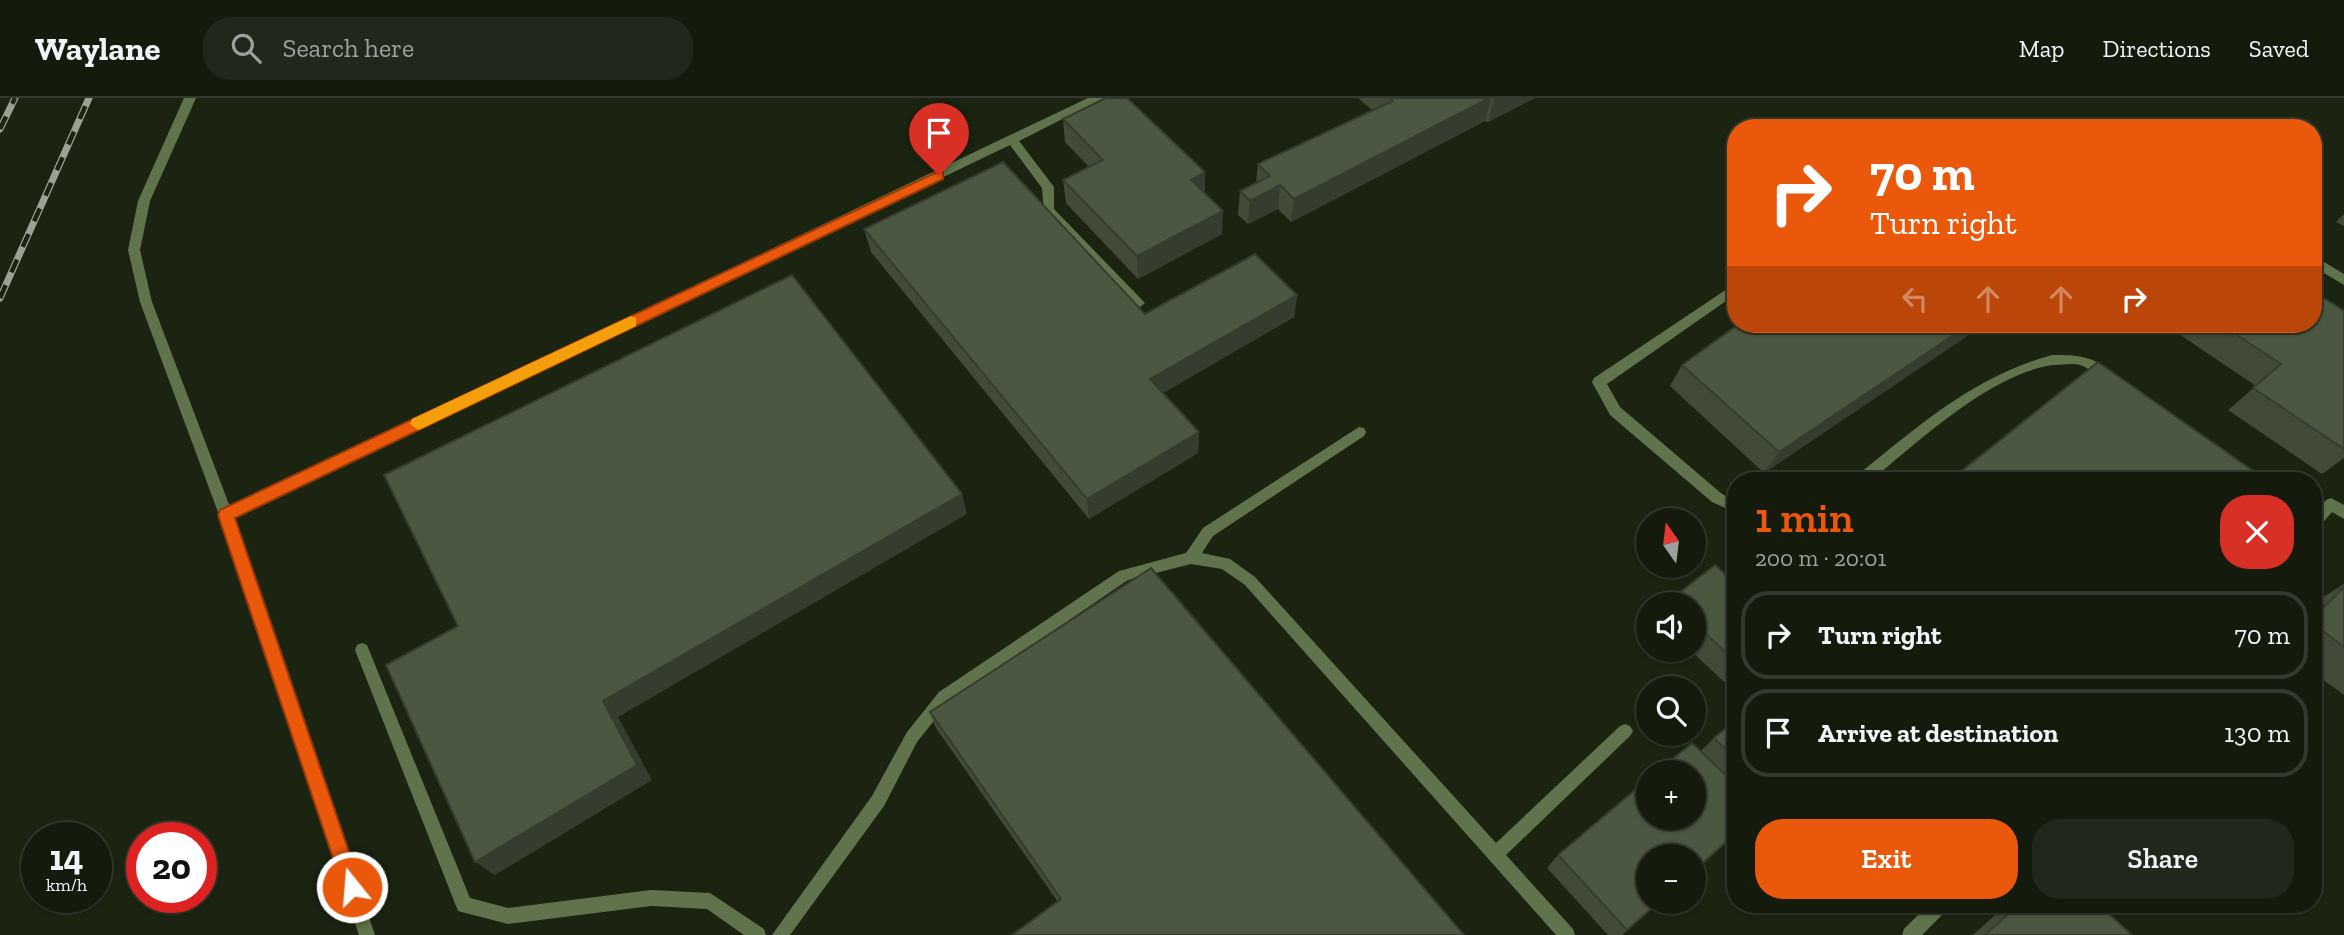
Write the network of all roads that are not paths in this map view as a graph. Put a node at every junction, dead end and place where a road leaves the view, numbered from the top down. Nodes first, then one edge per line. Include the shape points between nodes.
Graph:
1 (190, 98) edge
2 (1098, 98) edge
3 (1012, 140) junction
4 (2322, 266) edge
5 (2344, 280) edge
6 (1727, 294) edge
7 (1139, 303) edge
8 (2116, 384) edge
9 (1359, 432) dead end
10 (1871, 472) edge
11 (1727, 503) edge
12 (2344, 513) edge
13 (2322, 514) edge
14 (226, 515) junction
15 (1191, 558) junction
16 (362, 650) dead end
17 (1625, 732) dead end
18 (1495, 855) junction
19 (1932, 913) edge
20 (366, 935) edge
21 (758, 935) edge
22 (780, 935) edge
23 (1567, 935) edge
24 (1910, 935) edge

1 - 14 lane via 144,201 134,250 146,302
2 - 3 lane
3 - 7 lane via 1048,187 1048,210
3 - 14 lane
4 - 5 lane
6 - 11 lane via 1599,382 1615,411
8 - 10 lane via 2083,360 2045,362 1975,390
9 - 15 lane via 1208,532
12 - 13 lane via 2331,504
14 - 20 lane
15 - 18 lane via 1225,563 1250,581
15 - 22 lane via 1124,575 944,697 912,737 878,801
16 - 21 lane via 464,905 508,916 651,898 710,901
17 - 18 lane
18 - 23 lane
19 - 24 lane

